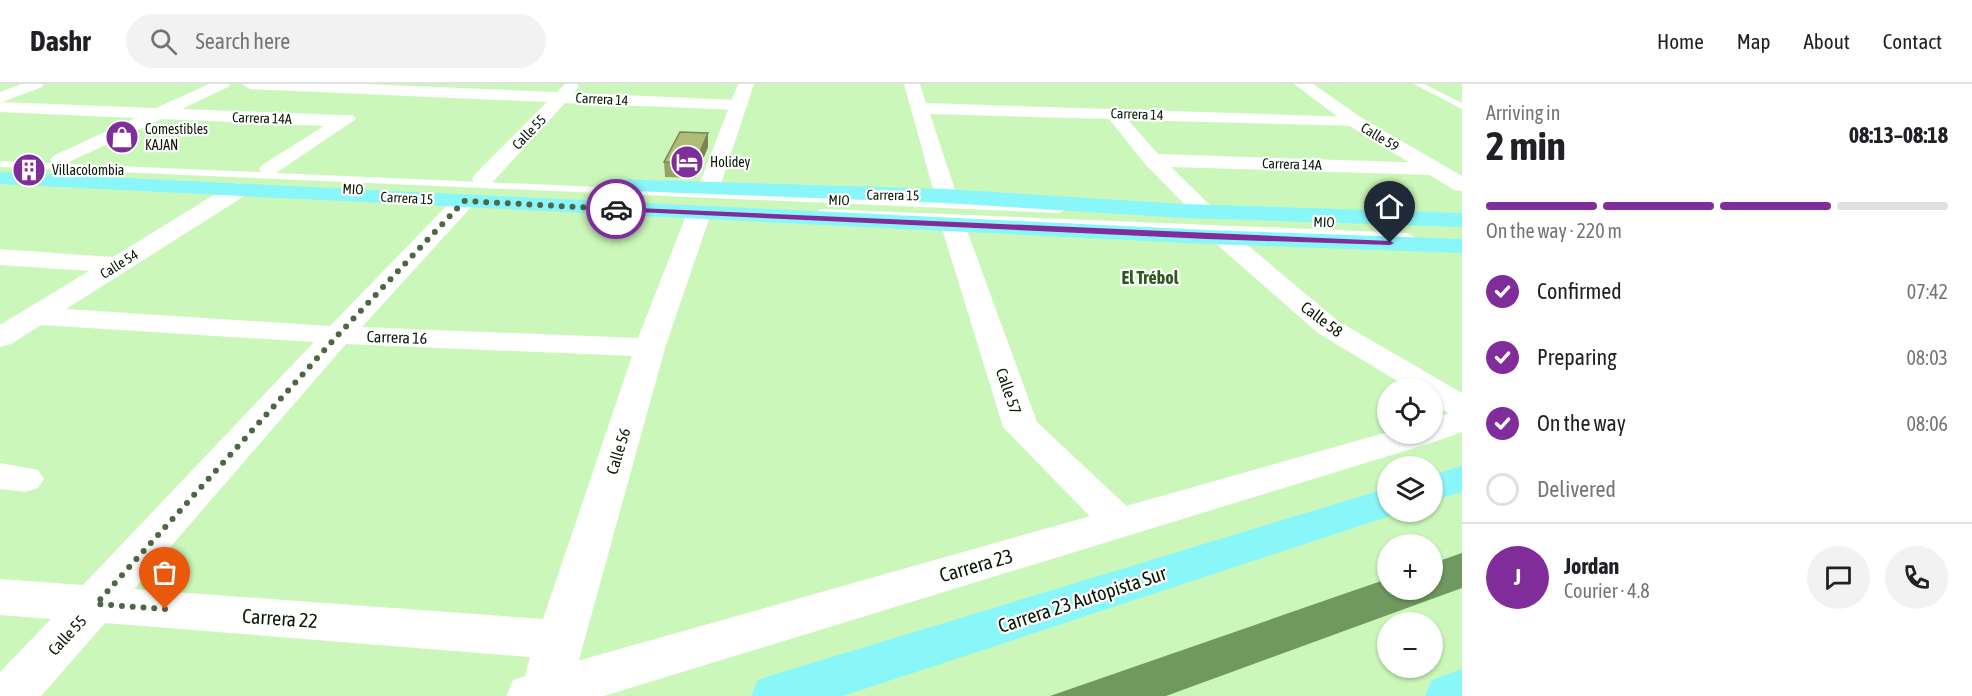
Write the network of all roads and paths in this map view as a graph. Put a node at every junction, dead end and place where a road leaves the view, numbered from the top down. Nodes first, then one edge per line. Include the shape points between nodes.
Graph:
1 (36, 84) edge
2 (222, 84) edge
3 (250, 84) edge
4 (746, 84) edge
5 (912, 84) edge
6 (1302, 84) edge
7 (1323, 84) edge
8 (1418, 84) edge
9 (397, 87) edge
10 (568, 91) edge
11 (0, 98) edge
12 (739, 105) junction
13 (1462, 106) edge
14 (0, 107) edge
15 (919, 108) junction
16 (1113, 113) junction
17 (158, 114) junction
18 (1358, 119) junction
19 (343, 121) junction
20 (0, 157) edge
21 (60, 159) junction
22 (1152, 159) junction
23 (0, 164) edge
24 (1462, 164) edge
25 (269, 169) junction
26 (1432, 169) junction
27 (0, 173) edge
28 (0, 178) edge
29 (483, 179) junction
30 (1462, 184) edge
31 (238, 190) junction
32 (464, 201) junction
33 (703, 201) junction
34 (950, 210) junction
35 (1204, 212) junction
36 (1462, 220) edge
37 (1462, 227) edge
38 (1223, 237) junction
39 (1462, 239) edge
40 (1462, 246) edge
41 (0, 257) edge
42 (118, 265) junction
43 (36, 316) junction
44 (338, 335) junction
45 (0, 338) edge
46 (650, 348) junction
47 (1414, 378) edge
48 (1443, 396) edge
49 (1462, 407) edge
50 (1462, 422) edge
51 (1443, 427) edge
52 (1387, 444) edge
53 (1462, 479) edge
54 (1443, 485) edge
55 (1377, 505) edge
56 (1120, 523) junction
57 (0, 597) edge
58 (96, 604) junction
59 (559, 640) junction
60 (1462, 691) edge
61 (539, 694) edge
62 (10, 696) edge
63 (776, 696) edge
64 (1450, 696) edge

1 - 11 street
2 - 17 street
3 - 9 street, Carrera 14
4 - 12 street, Calle 56
5 - 15 street, Calle 57
6 - 18 street, Calle 59
7 - 18 street, Calle 59
8 - 13 lane
9 - 10 street, Carrera 14
9 - 19 street
10 - 12 street, Carrera 14
10 - 29 street, Calle 55
12 - 33 street, Calle 56
14 - 17 street, Carrera 14A
15 - 16 street, Carrera 14
15 - 34 street, Calle 57
16 - 18 street, Carrera 14
16 - 22 street
17 - 19 street, Carrera 14A
17 - 21 street
18 - 24 street, Calle 59
18 - 26 street, Calle 59
19 - 25 street
20 - 21 main road, Carrera 15
21 - 25 main road, Carrera 15
22 - 26 street, Carrera 14A
22 - 35 street
23 - 37 lane, MIO
25 - 29 main road, Carrera 15
26 - 30 street, Calle 59
27 - 39 lane, MIO
28 - 31 main road, Carrera 15
29 - 33 main road, Carrera 15
31 - 32 main road, Carrera 15
31 - 42 street, Calle 54
32 - 33 main road, Carrera 15
32 - 44 street, Calle 55
33 - 34 main road, Carrera 15
33 - 46 street, Calle 56
34 - 35 main road, Carrera 15
34 - 38 main road, Carrera 15
34 - 56 street, Calle 57 via 1021,427
35 - 36 main road, Carrera 15
38 - 40 main road, Carrera 15
38 - 47 street, Calle 58 via 1328,327
41 - 42 street
42 - 43 street, Calle 54
43 - 44 street, Carrera 16
43 - 45 street, Calle 54
44 - 46 street, Carrera 16
44 - 58 street, Calle 55
46 - 59 street, Calle 56
48 - 49 street, Calle 58
50 - 51 street
52 - 56 street, Carrera 23
53 - 54 main road
55 - 63 main road, Carrera 23 Autopista Sur
56 - 61 street, Carrera 23
57 - 58 street, Carrera 22
58 - 59 street, Carrera 22
58 - 62 street, Calle 55
59 - 61 street, Calle 56
60 - 64 main road

